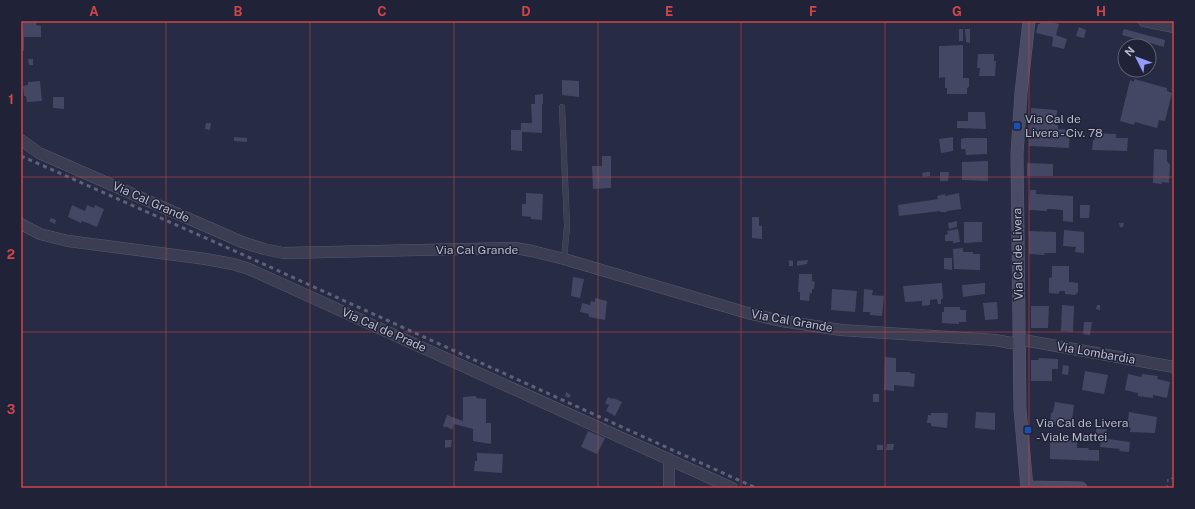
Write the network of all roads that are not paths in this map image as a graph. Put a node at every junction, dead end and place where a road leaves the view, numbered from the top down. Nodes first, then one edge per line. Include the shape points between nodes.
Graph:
1 (1029, 21) edge
2 (1144, 21) edge
3 (1174, 27) edge
4 (562, 107) dead end
5 (21, 140) edge
6 (21, 224) edge
7 (564, 259) junction
8 (1019, 341) junction
9 (1174, 367) edge
10 (669, 460) junction
11 (1027, 487) edge
12 (669, 488) edge
13 (732, 488) edge
14 (1081, 488) edge

1 - 8 street, Via Cal de Livera via 1017,154
2 - 3 street
4 - 7 lane via 567,226
5 - 7 street, Via Cal Grande via 39,153 242,242 264,249 283,253 515,248
6 - 10 street, Via Cal de Prade via 40,234 68,241 241,266
7 - 8 street, Via Cal Grande via 782,321 841,330 1011,343
8 - 9 street, Via Lombardia
8 - 11 street, Via Cal de Livera via 1020,409
10 - 12 street
10 - 13 street, Via Cal de Prade
11 - 14 street

